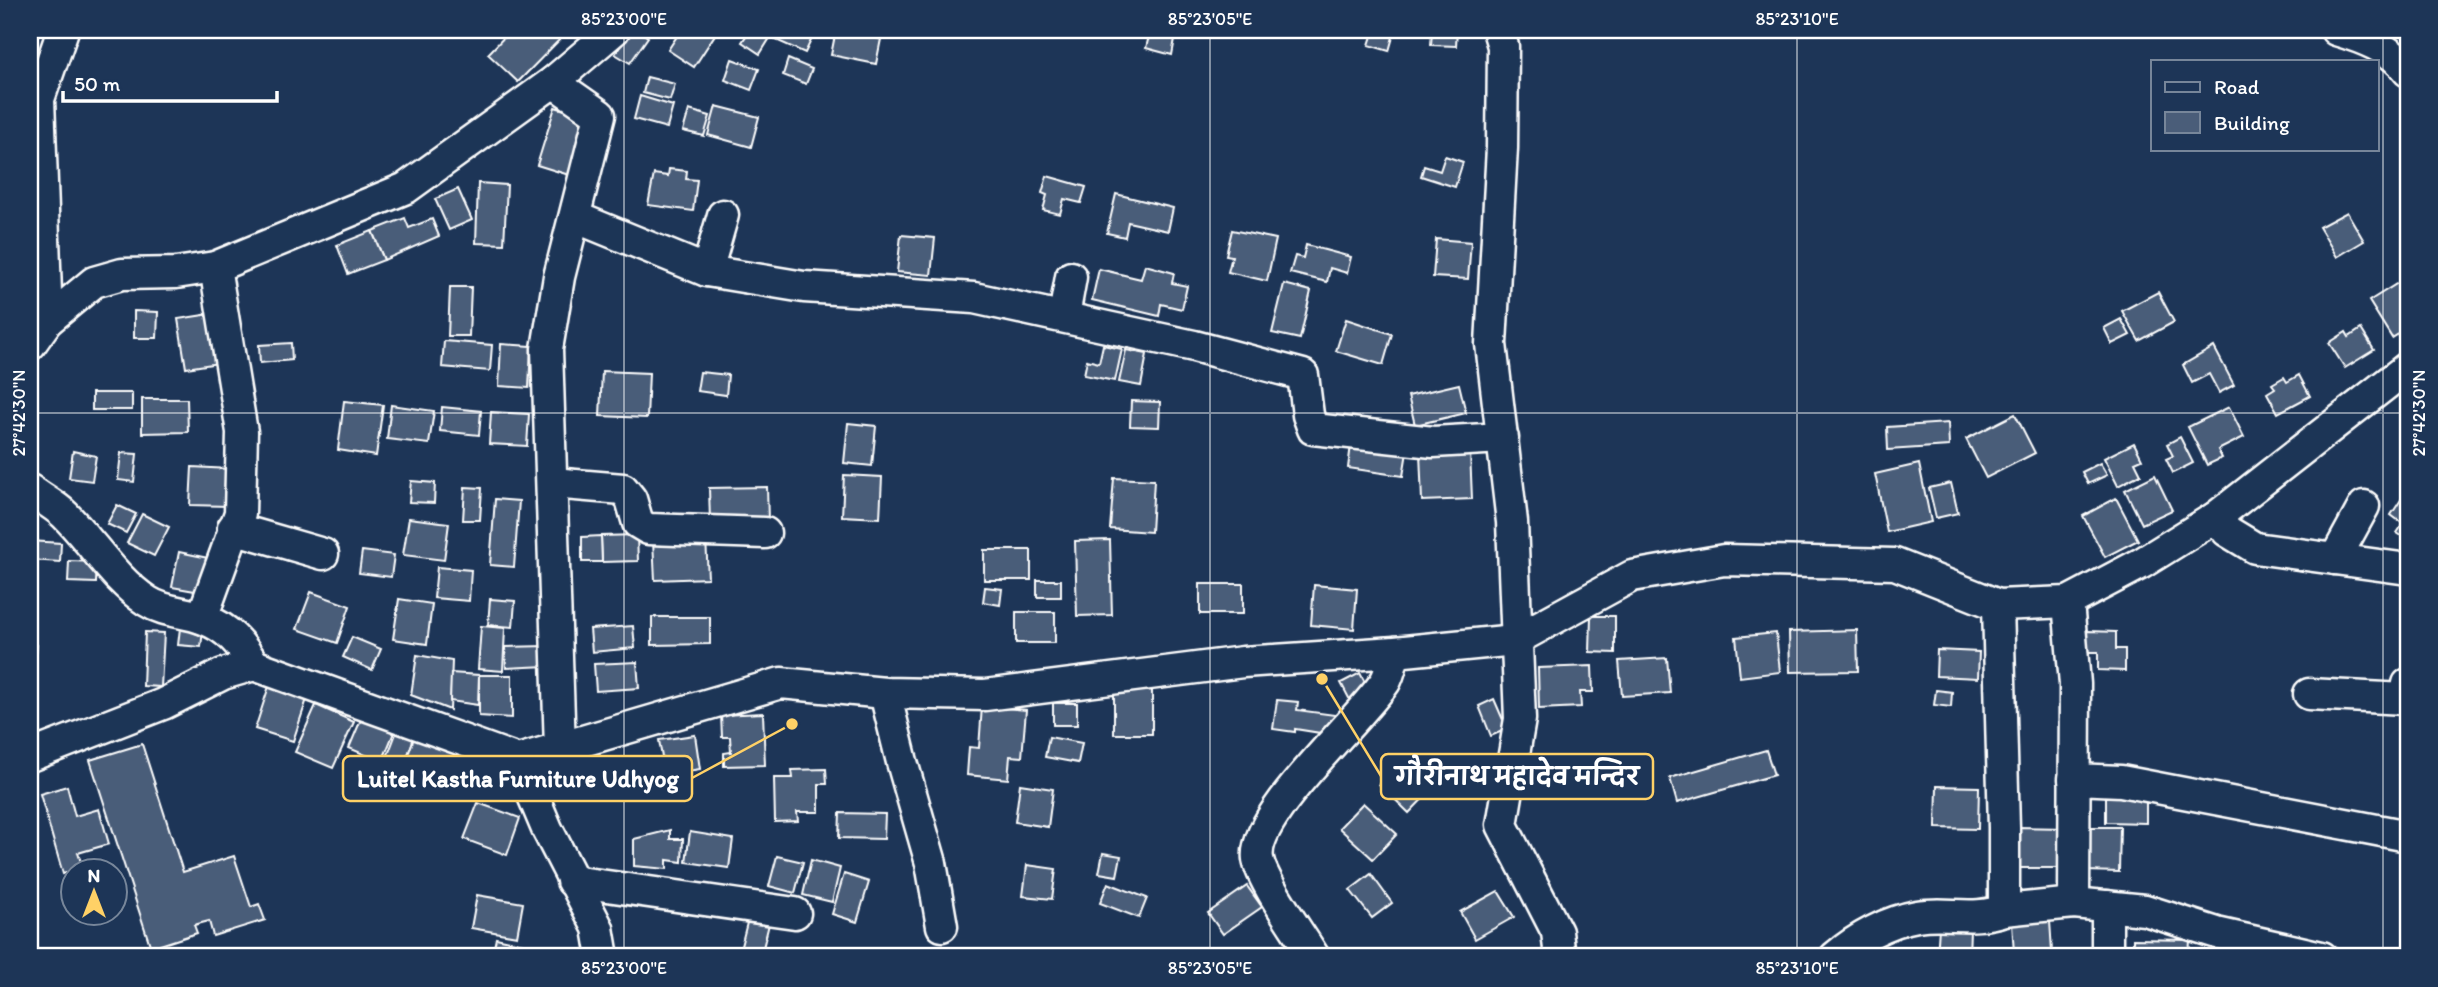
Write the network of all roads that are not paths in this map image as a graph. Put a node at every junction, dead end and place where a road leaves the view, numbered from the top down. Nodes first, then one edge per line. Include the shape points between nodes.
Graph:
1 (63, 30) edge
2 (614, 30) edge
3 (2336, 30) edge
4 (1504, 35) edge
5 (2408, 71) edge
6 (553, 82) junction
7 (35, 94) edge
8 (723, 215) dead end
9 (575, 218) junction
10 (215, 267) junction
11 (707, 271) junction
12 (1071, 277) dead end
13 (1063, 316) junction
14 (35, 327) edge
15 (2408, 367) edge
16 (1503, 438) junction
17 (552, 483) junction
18 (30, 490) edge
19 (2364, 506) dead end
20 (2216, 517) junction
21 (233, 528) junction
22 (765, 533) dead end
23 (323, 554) dead end
24 (2335, 559) junction
25 (2408, 569) edge
26 (2068, 602) junction
27 (1998, 605) junction
28 (202, 618) junction
29 (1515, 640) junction
30 (1395, 652) junction
31 (254, 665) junction
32 (2408, 684) edge
33 (885, 693) junction
34 (2309, 694) dead end
35 (560, 749) junction
36 (30, 756) edge
37 (518, 760) junction
38 (2074, 779) junction
39 (2408, 836) edge
40 (572, 881) junction
41 (2074, 903) junction
42 (2107, 906) junction
43 (2004, 910) junction
44 (795, 913) dead end
45 (942, 926) dead end
46 (1311, 956) edge
47 (603, 957) edge
48 (1560, 957) edge
49 (1835, 957) edge
50 (2107, 957) edge
51 (2322, 957) edge

1 - 7 street
2 - 6 street
3 - 5 street via 2368,39
4 - 16 street via 1491,344
6 - 9 street via 600,115
6 - 10 street via 406,188
7 - 14 street
8 - 11 street
9 - 11 street
9 - 17 street via 547,349
10 - 14 street via 122,274 93,282
10 - 21 street via 242,432 240,513
11 - 13 street via 804,287 974,298
12 - 13 street
13 - 16 street via 1303,375 1313,429 1433,442
15 - 20 street
16 - 29 street via 1512,522
17 - 22 street via 623,489 638,523 648,529
17 - 35 street
18 - 28 street via 63,513 123,581 148,601 171,612
19 - 24 street
20 - 24 street via 2227,531 2255,548
20 - 26 street
21 - 23 street
21 - 28 street
24 - 25 street
26 - 27 street
26 - 38 street via 2075,684
27 - 29 street via 1895,564 1724,560 1632,576
27 - 43 street
28 - 31 street via 239,641
29 - 30 street
29 - 48 street via 1520,719 1502,825 1557,932
30 - 33 street via 1243,662 985,695
30 - 46 street via 1386,681 1291,791 1260,836 1258,858 1264,876
31 - 36 street
31 - 37 street
32 - 34 street via 2405,699
33 - 35 street via 781,683
33 - 45 street via 931,863
35 - 37 street
37 - 40 street
38 - 39 street via 2120,781
38 - 41 street
40 - 44 street
40 - 47 street via 598,928
41 - 42 street
41 - 43 street
42 - 50 street
42 - 51 street via 2145,910 2217,933
43 - 49 street via 1987,916 1918,916 1885,925

